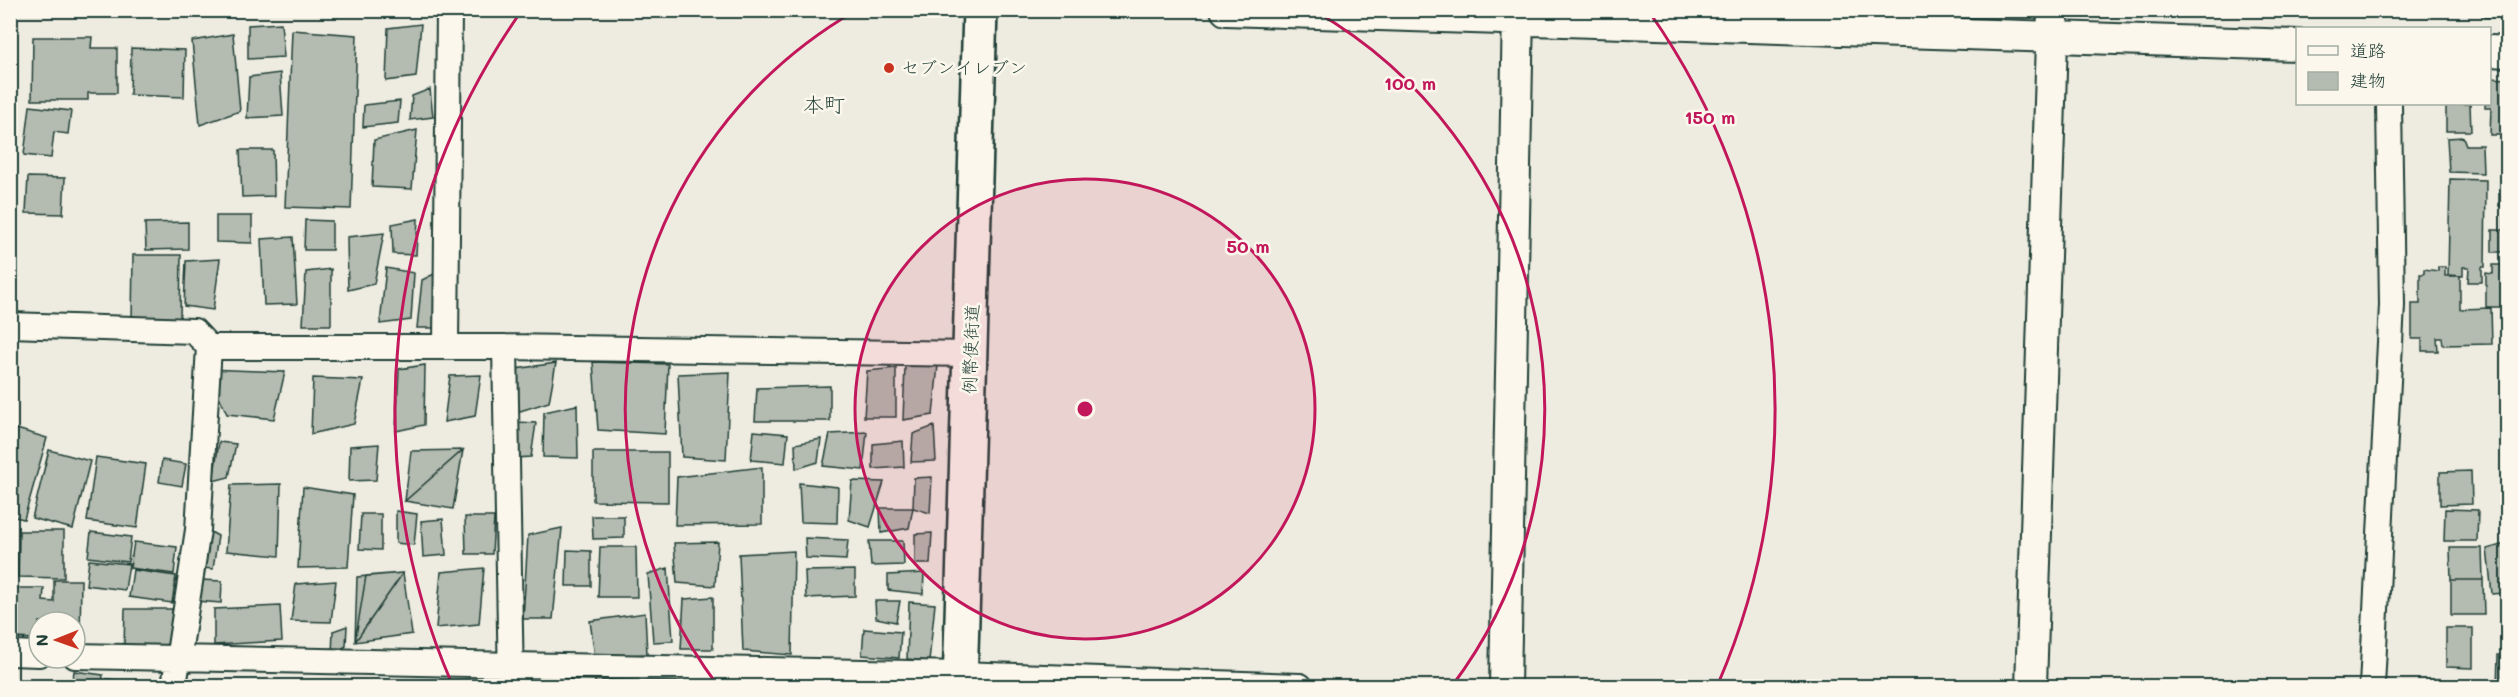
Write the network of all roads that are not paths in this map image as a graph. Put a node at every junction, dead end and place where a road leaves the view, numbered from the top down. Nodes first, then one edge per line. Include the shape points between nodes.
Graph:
1 (449, 10) edge
2 (980, 10) edge
3 (1226, 10) edge
4 (1518, 15) edge
5 (2052, 23) edge
6 (2296, 45) edge
7 (2491, 51) edge
8 (2508, 52) edge
9 (2389, 105) edge
10 (10, 325) edge
11 (446, 346) junction
12 (505, 346) junction
13 (208, 347) junction
14 (971, 354) junction
15 (10, 654) edge
16 (27, 654) edge
17 (87, 656) edge
18 (180, 659) junction
19 (512, 676) edge
20 (960, 680) edge
21 (174, 687) edge
22 (1300, 687) edge
23 (1505, 687) edge
24 (2031, 687) edge
25 (2372, 687) edge

1 - 11 street
2 - 14 main road, 例幣使街道
3 - 4 street
4 - 5 street
4 - 23 street
5 - 6 street
5 - 24 street
7 - 8 street
9 - 25 street via 2392,305
10 - 13 street via 194,331
11 - 12 street
11 - 13 street
12 - 14 street
12 - 19 street
13 - 18 street via 198,530
14 - 20 main road, 例幣使街道
15 - 16 street
17 - 18 street
18 - 19 street
18 - 21 street
19 - 20 street
20 - 22 street

